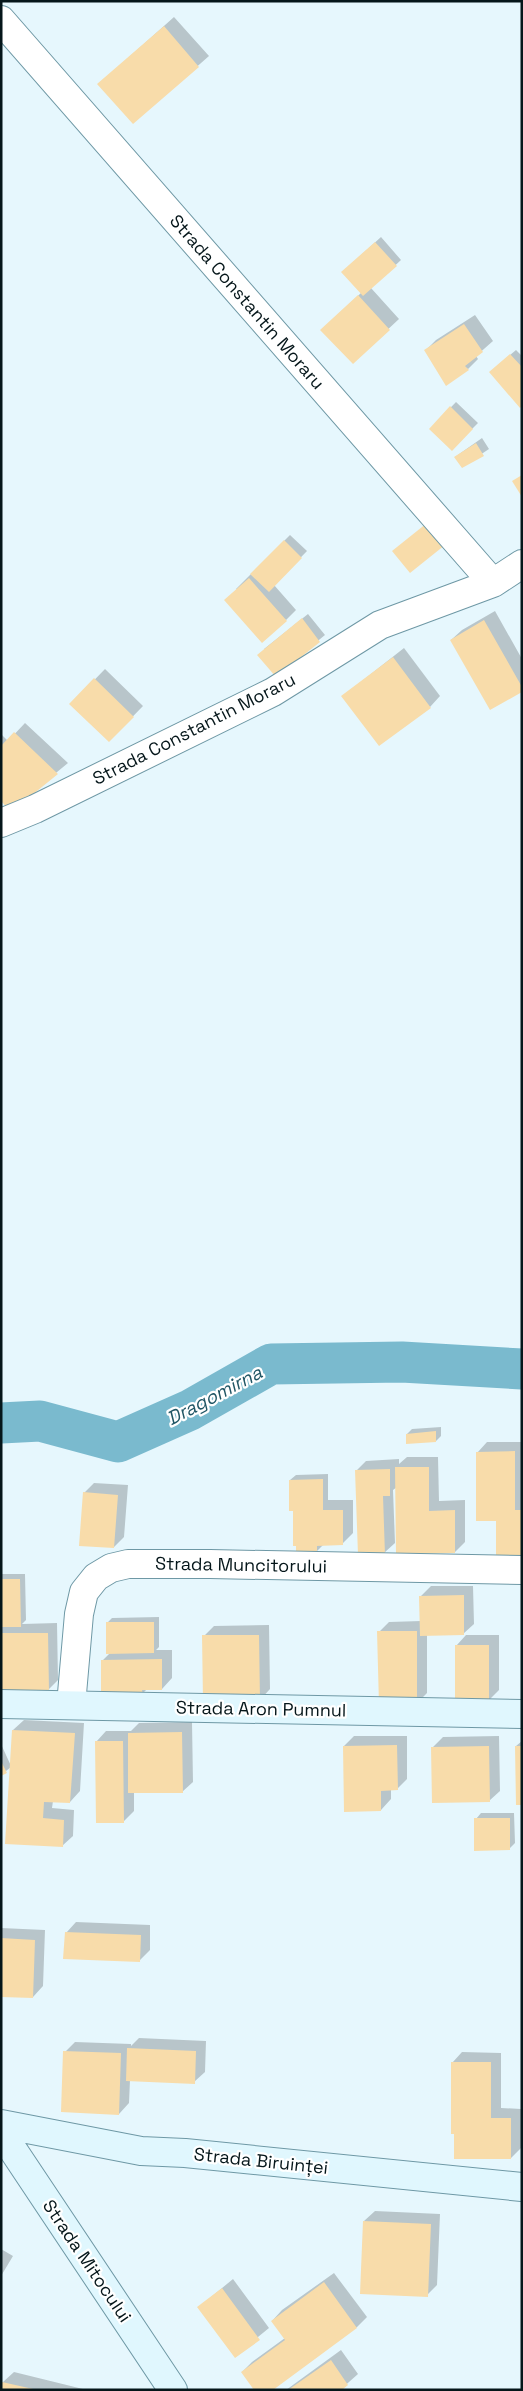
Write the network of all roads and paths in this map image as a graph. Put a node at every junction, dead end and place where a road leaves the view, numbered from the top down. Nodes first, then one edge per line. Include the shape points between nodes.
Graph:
1 (1, 20) edge
2 (522, 564) edge
3 (493, 583) junction
4 (1, 823) edge
5 (522, 1570) edge
6 (1, 1704) edge
7 (71, 1705) junction
8 (522, 1714) edge
9 (1, 2124) edge
10 (1, 2132) edge
11 (522, 2187) edge
12 (173, 2390) edge

1 - 3 street, Strada Constantin Moraru
2 - 3 street, Strada Constantin Moraru
3 - 4 street, Strada Constantin Moraru via 380,624 273,692
5 - 7 street, Strada Muncitorului via 210,1564 128,1564 111,1568 96,1577 84,1592
6 - 7 street, Strada Aron Pumnul
7 - 8 street, Strada Aron Pumnul
9 - 11 street, Strada Biruinței via 141,2151
10 - 12 street, Strada Mitocului

